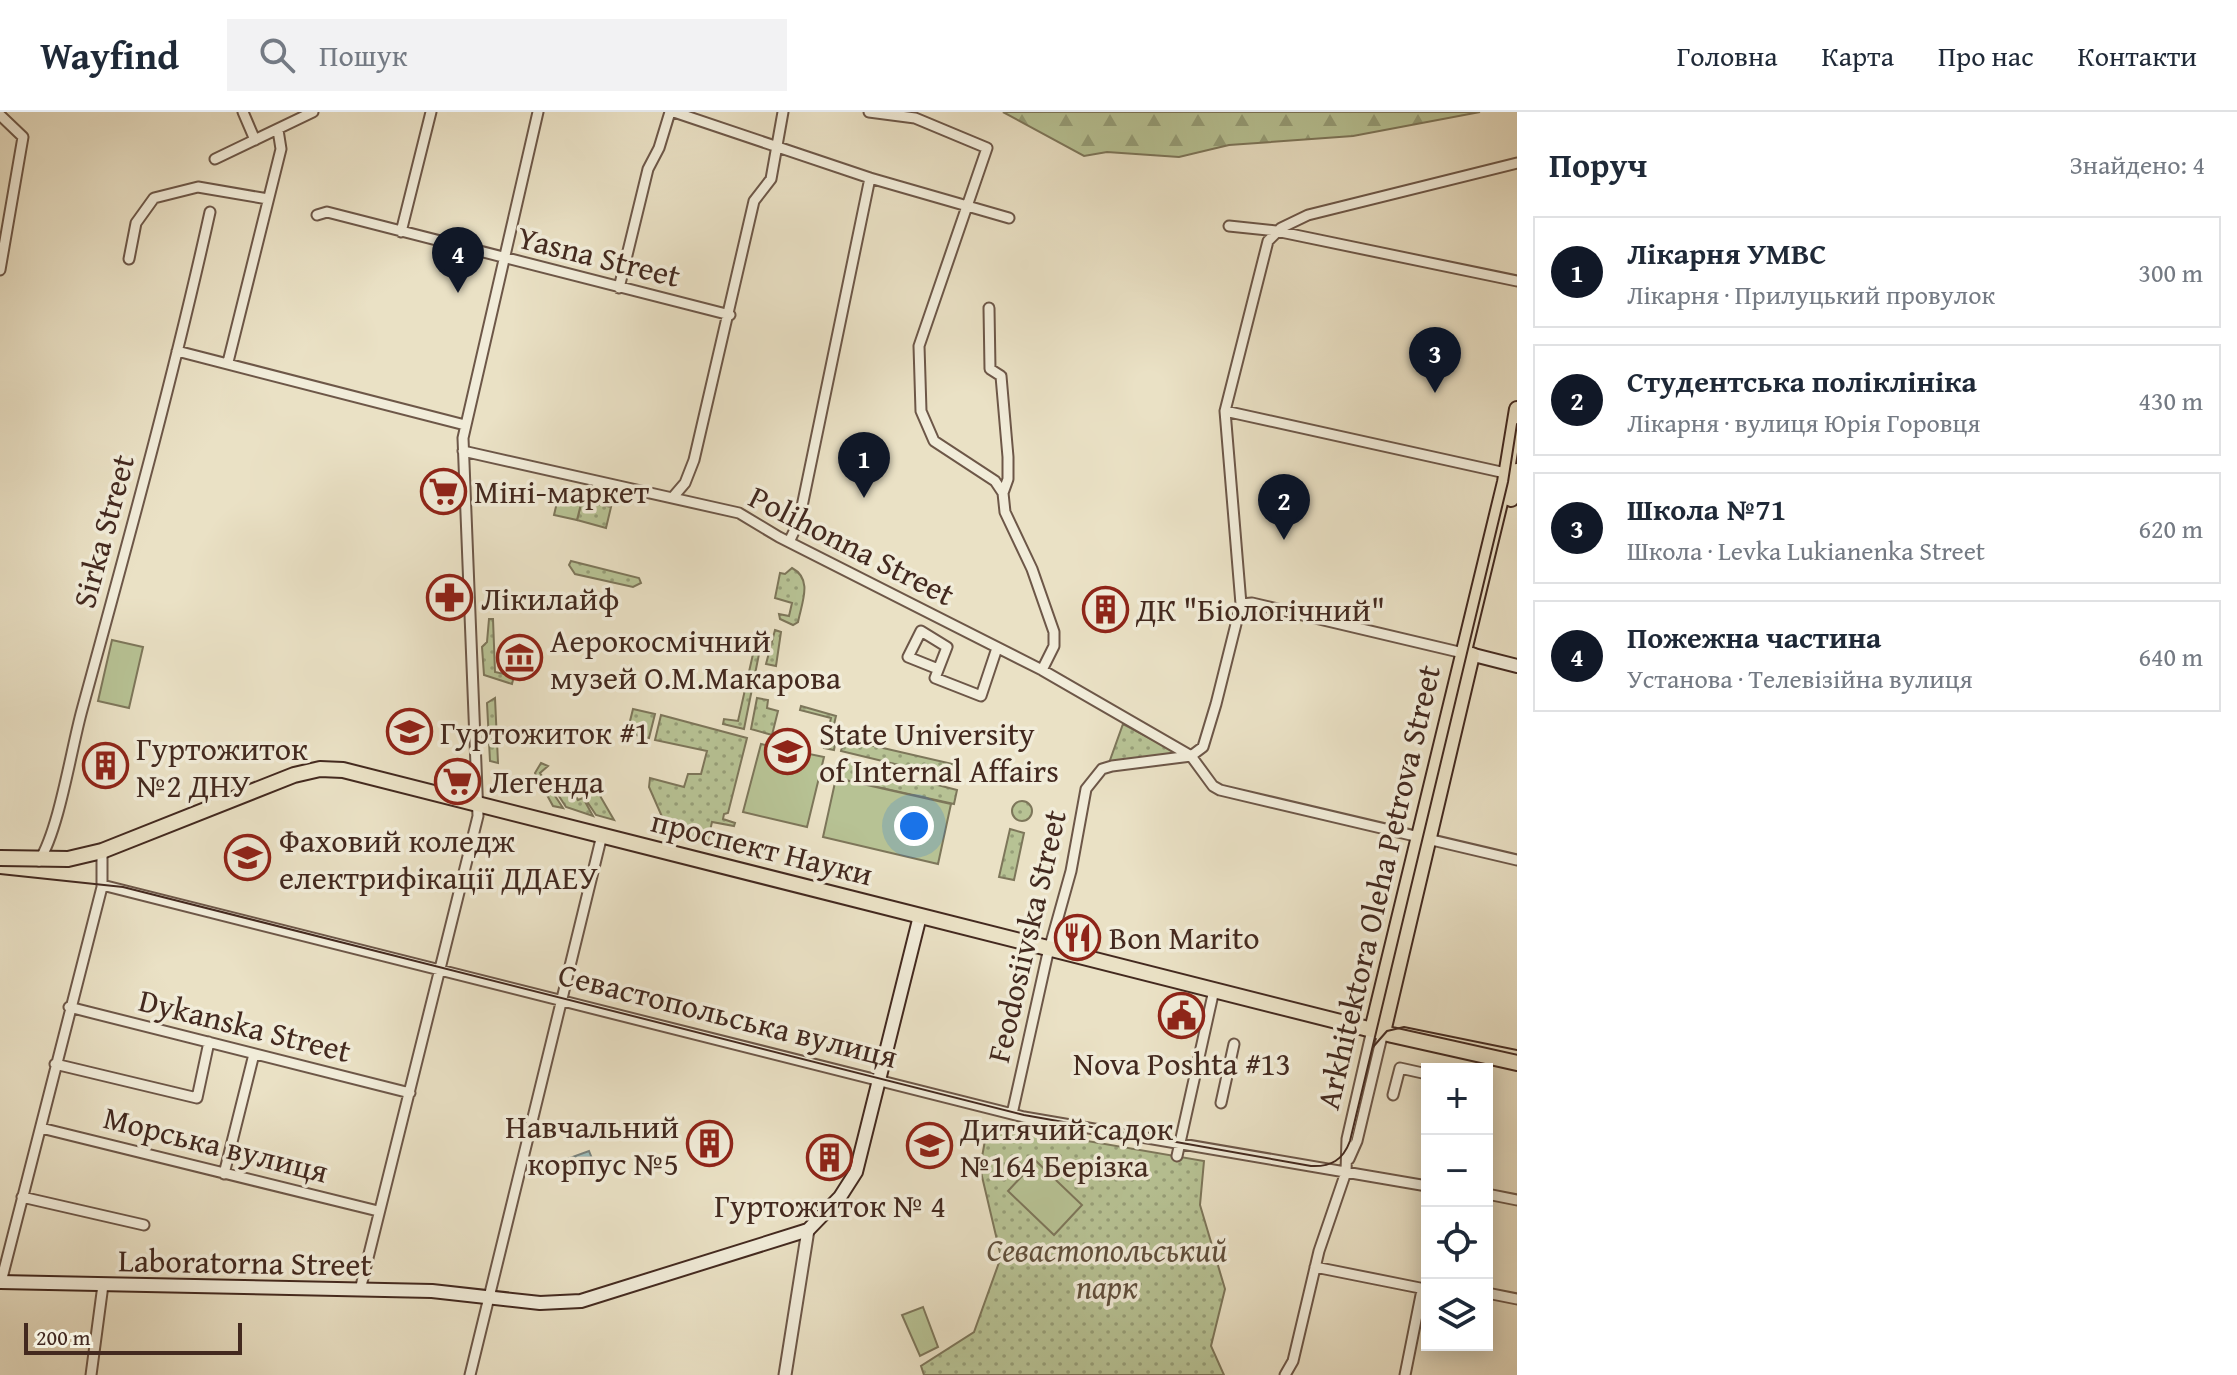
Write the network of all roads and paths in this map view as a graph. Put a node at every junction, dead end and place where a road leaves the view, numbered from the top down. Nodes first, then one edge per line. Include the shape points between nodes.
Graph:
1 (243, 112) edge
2 (313, 112) edge
3 (431, 112) edge
4 (538, 112) edge
5 (672, 112) edge
6 (783, 112) edge
7 (869, 112) edge
8 (0, 115) edge
9 (278, 130) junction
10 (255, 140) junction
11 (777, 147) junction
12 (215, 159) dead end
13 (1517, 163) edge
14 (870, 178) junction
15 (0, 189) edge
16 (12, 195) junction
17 (268, 199) junction
18 (965, 206) junction
19 (210, 212) dead end
20 (317, 215) dead end
21 (1009, 218) dead end
22 (1229, 226) dead end
23 (1276, 231) junction
24 (401, 232) junction
25 (2, 246) edge
26 (129, 259) dead end
27 (502, 259) junction
28 (0, 270) edge
29 (1517, 281) edge
30 (619, 288) junction
31 (989, 308) dead end
32 (730, 315) junction
33 (177, 351) junction
34 (228, 362) junction
35 (1517, 409) edge
36 (1225, 411) junction
37 (465, 425) junction
38 (463, 451) junction
39 (1514, 474) edge
40 (1003, 493) junction
41 (673, 497) junction
42 (789, 542) junction
43 (1241, 604) junction
44 (997, 648) junction
45 (1468, 654) junction
46 (1517, 666) edge
47 (938, 669) junction
48 (1042, 670) junction
49 (1191, 756) junction
50 (478, 805) junction
51 (602, 835) junction
52 (1423, 838) junction
53 (102, 851) junction
54 (0, 858) edge
55 (1517, 860) edge
56 (39, 861) junction
57 (102, 885) junction
58 (920, 916) junction
59 (1050, 948) junction
60 (441, 969) junction
61 (1214, 990) junction
62 (560, 999) junction
63 (69, 1007) junction
64 (1378, 1031) junction
65 (209, 1042) junction
66 (1234, 1044) dead end
67 (254, 1054) junction
68 (1517, 1063) edge
69 (55, 1064) junction
70 (1421, 1073) edge
71 (879, 1080) junction
72 (410, 1093) junction
73 (1393, 1095) dead end
74 (1221, 1103) dead end
75 (1012, 1114) junction
76 (41, 1128) junction
77 (1178, 1151) junction
78 (1347, 1167) junction
79 (224, 1174) junction
80 (1421, 1185) edge
81 (1493, 1195) edge
82 (22, 1197) junction
83 (1517, 1200) edge
84 (378, 1211) junction
85 (144, 1225) dead end
86 (808, 1230) junction
87 (1315, 1267) junction
88 (1, 1282) edge
89 (103, 1285) junction
90 (1421, 1287) edge
91 (360, 1290) junction
92 (1493, 1294) edge
93 (489, 1297) junction
94 (1517, 1299) edge
95 (1421, 1309) edge
96 (91, 1375) edge
97 (470, 1375) edge
98 (785, 1375) edge
99 (1285, 1375) edge
100 (1405, 1375) edge

1 - 10 street
2 - 9 street
3 - 24 street
4 - 27 street
5 - 11 street
5 - 30 street via 648,169
6 - 11 street
7 - 18 street via 915,118 987,148
8 - 16 street via 23,137
9 - 10 street
9 - 17 street via 281,149
10 - 12 street
11 - 14 street
11 - 32 street via 771,179 754,201
13 - 23 street via 1308,215
14 - 18 street
14 - 42 street via 799,521
15 - 16 street
16 - 25 street
17 - 26 street via 198,187 154,198 136,223
17 - 34 street
18 - 21 street
18 - 40 street via 919,346 921,411 934,441 995,481
19 - 33 street, Sirka Street
20 - 24 street, Yasna Street via 327,212
22 - 23 street
23 - 29 street
23 - 36 street via 1253,289
24 - 27 street, Yasna Street
25 - 28 street
27 - 30 street, Yasna Street
27 - 37 street
30 - 32 street, Yasna Street
31 - 40 street via 990,369 1001,376 1007,431 1008,479
32 - 41 street via 694,460
33 - 34 street
33 - 56 street, Sirka Street via 50,844
34 - 37 street
35 - 39 main road, Arkhitektora Oleha Petrova Street
36 - 39 street
36 - 43 street
37 - 38 street
38 - 41 street, Polihonna Street
38 - 50 street
39 - 45 main road, Arkhitektora Oleha Petrova Street
40 - 48 street via 1009,526 1032,569 1054,632 1054,646
41 - 42 street, Polihonna Street via 739,513
42 - 44 street, Polihonna Street
43 - 45 street
43 - 49 street via 1203,747
44 - 47 street via 981,696 935,678
44 - 48 street, Polihonna Street
45 - 46 main road
45 - 52 main road, Arkhitektora Oleha Petrova Street
47 - 47 street via 947,647 921,631 908,657
48 - 49 street, Polihonna Street
49 - 52 street via 1220,790
49 - 59 street, Feodosiivska Street via 1112,766 1092,779
50 - 51 main road, проспект Науки
50 - 53 main road, проспект Науки via 343,770 320,769
50 - 60 street
51 - 58 main road, проспект Науки
51 - 62 street
52 - 55 street
52 - 64 main road, Arkhitektora Oleha Petrova Street
53 - 56 main road, проспект Науки
53 - 57 street
54 - 56 main road, проспект Науки
57 - 60 street, Севастопольська вулиця
57 - 63 street
58 - 59 main road, проспект Науки
58 - 71 main road
59 - 61 main road, проспект Науки
59 - 75 street, Feodosiivska Street
60 - 62 street, Севастопольська вулиця
60 - 72 street
61 - 64 main road, проспект Науки
61 - 77 street
62 - 71 street, Севастопольська вулиця
62 - 93 street
63 - 65 street, Dykanska Street
63 - 69 street
64 - 68 main road, проспект Науки
64 - 78 street, Arkhitektora Oleha Petrova Street via 1347,1139
65 - 67 street, Dykanska Street
65 - 69 street via 197,1098
66 - 74 street
67 - 72 street, Dykanska Street
67 - 79 street
69 - 76 street
70 - 73 street via 1400,1068
71 - 75 street, Севастопольська вулиця
71 - 86 main road via 856,1172
72 - 84 street
75 - 77 street, Севастопольська вулиця
76 - 79 street, Морська вулиця
76 - 82 street
77 - 78 street, Севастопольська вулиця
78 - 80 street, Севастопольська вулиця
78 - 87 street, Arkhitektora Oleha Petrova Street
79 - 84 street, Морська вулиця
81 - 83 street
82 - 85 street
82 - 88 street
84 - 91 street
86 - 93 main road, Laboratorna Street via 581,1301
86 - 98 street
87 - 90 street
87 - 99 street, Arkhitektora Oleha Petrova Street
88 - 89 main road, Laboratorna Street
89 - 91 main road, Laboratorna Street
89 - 96 street
91 - 93 main road, Laboratorna Street
92 - 94 street
93 - 97 street
95 - 100 street

